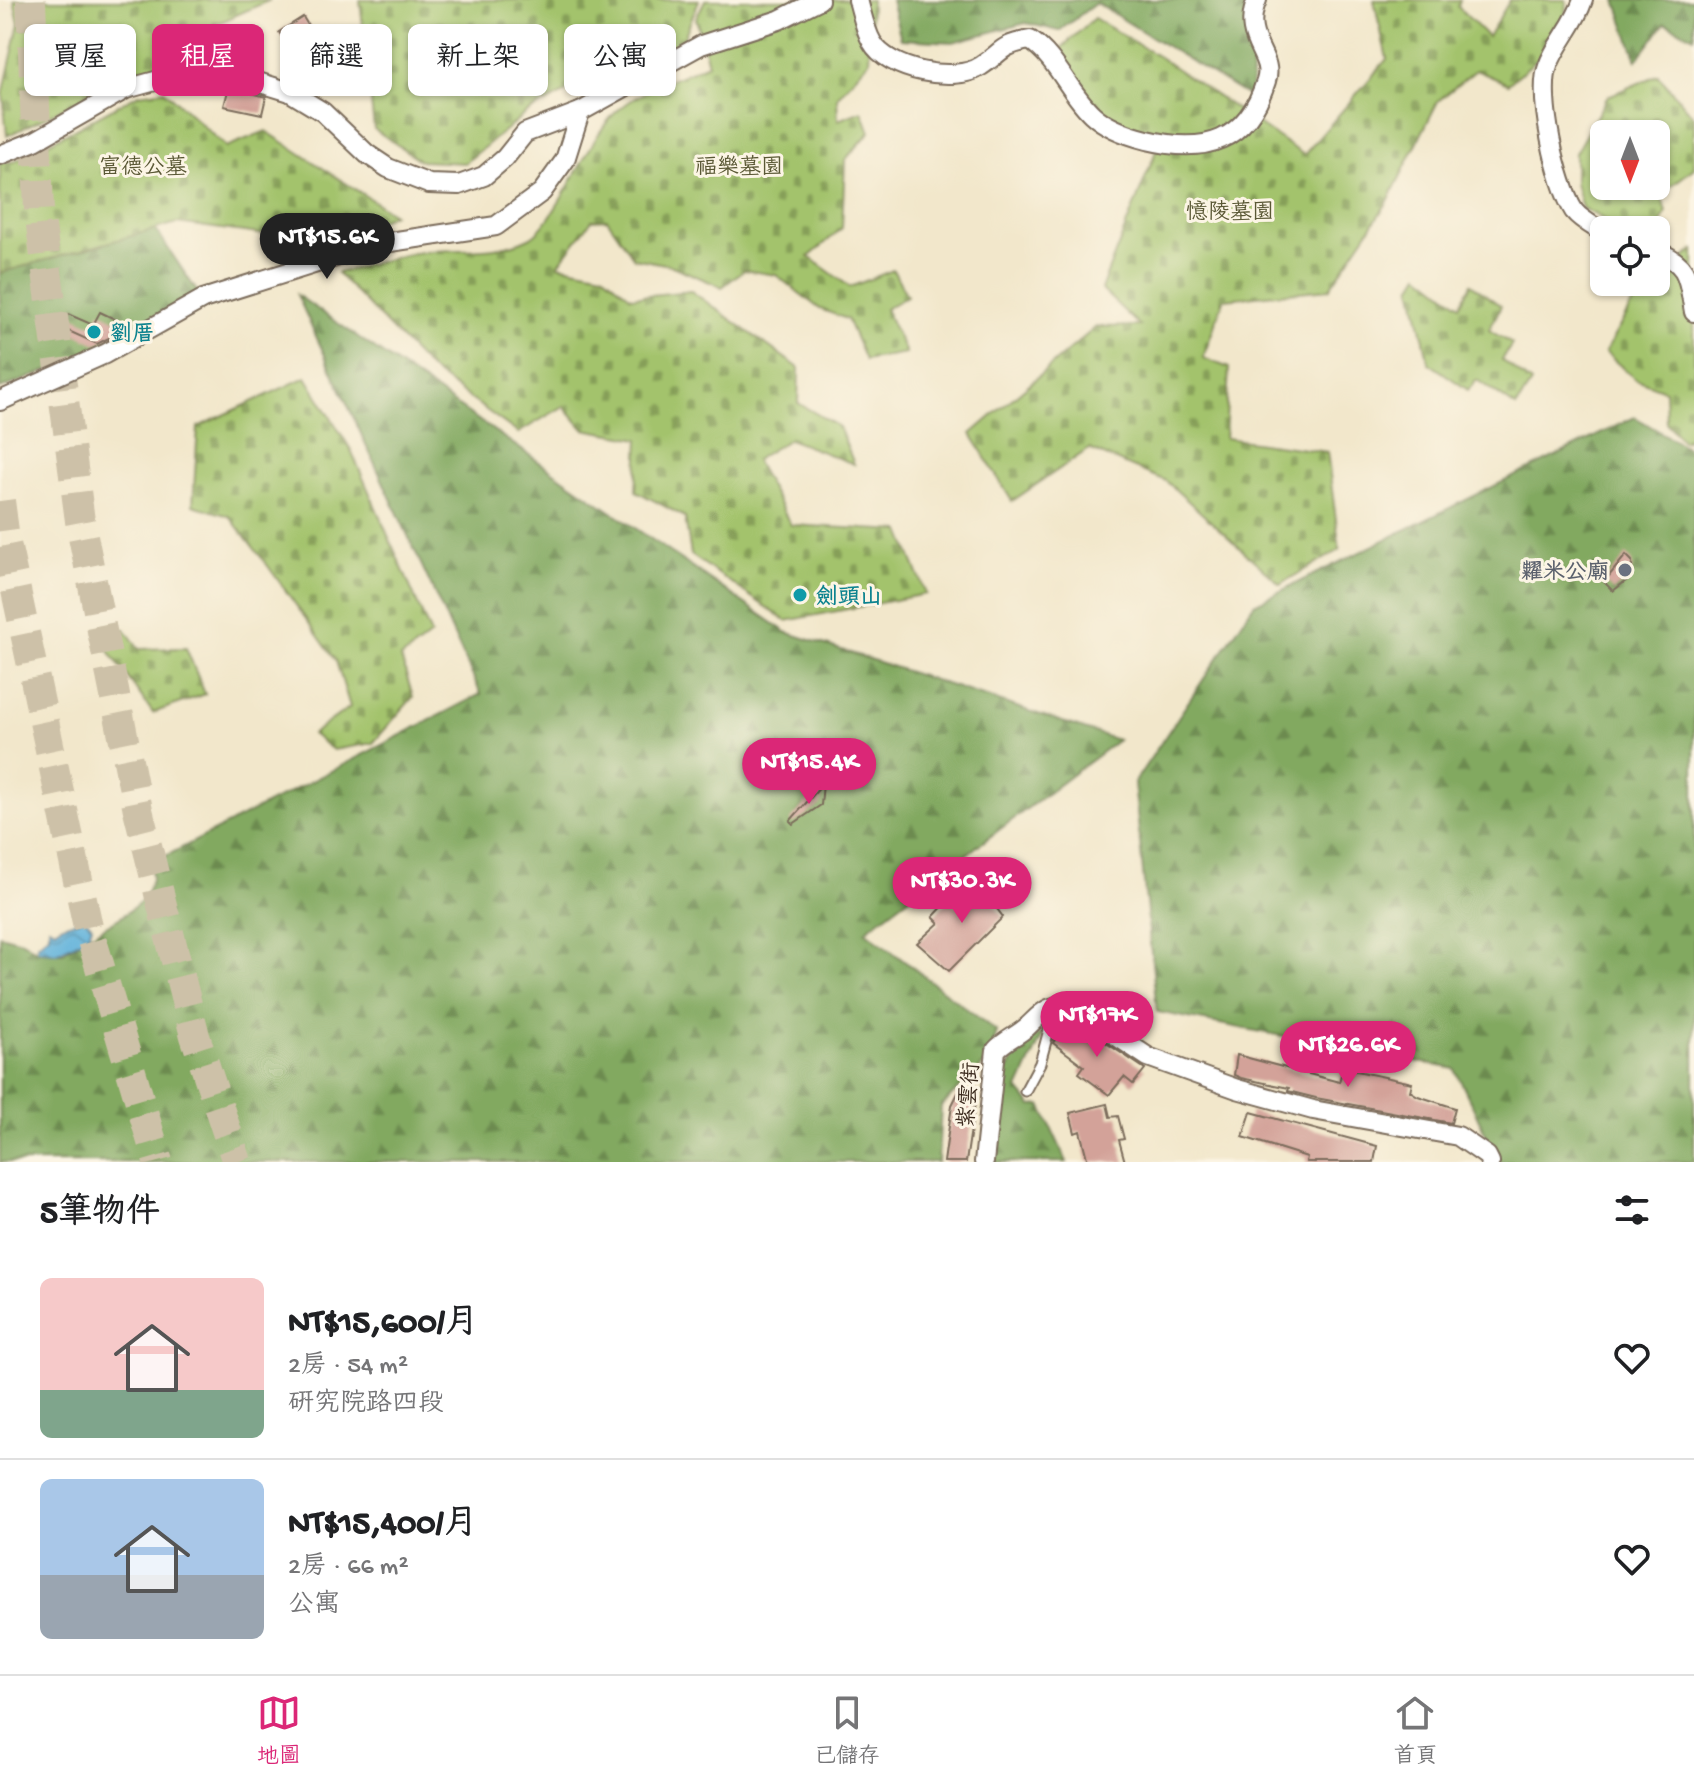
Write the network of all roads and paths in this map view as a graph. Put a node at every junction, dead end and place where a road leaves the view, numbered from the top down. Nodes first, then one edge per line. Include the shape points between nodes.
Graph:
1 (819, 0) edge
2 (858, 0) edge
3 (1257, 0) edge
4 (1583, 0) edge
5 (580, 112) junction
6 (0, 155) edge
7 (1590, 223) edge
8 (1670, 256) edge
9 (1694, 312) edge
10 (0, 401) edge
11 (1056, 1005) junction
12 (1025, 1091) dead end
13 (984, 1162) edge
14 (1490, 1162) edge

1 - 5 street via 779,20 701,45
2 - 3 street via 872,43 886,58 961,74 981,66 1006,44 1030,40 1046,51 1092,115 1116,131 1197,148 1236,130 1268,78 1263,54 1251,35
4 - 7 street via 1576,23 1548,66 1547,101 1553,163 1575,213
5 - 6 street via 525,133 484,176 459,185 429,184 388,168 323,112 290,92 258,79 200,72 126,89
5 - 10 street via 565,160 542,192 496,226 377,244 203,299 105,354
8 - 9 street via 1685,270
11 - 12 lane via 1040,1063
11 - 13 street, 紫雲街 via 1042,1010 996,1050
11 - 14 street via 1071,1006 1148,1057 1237,1089 1350,1119 1458,1136

